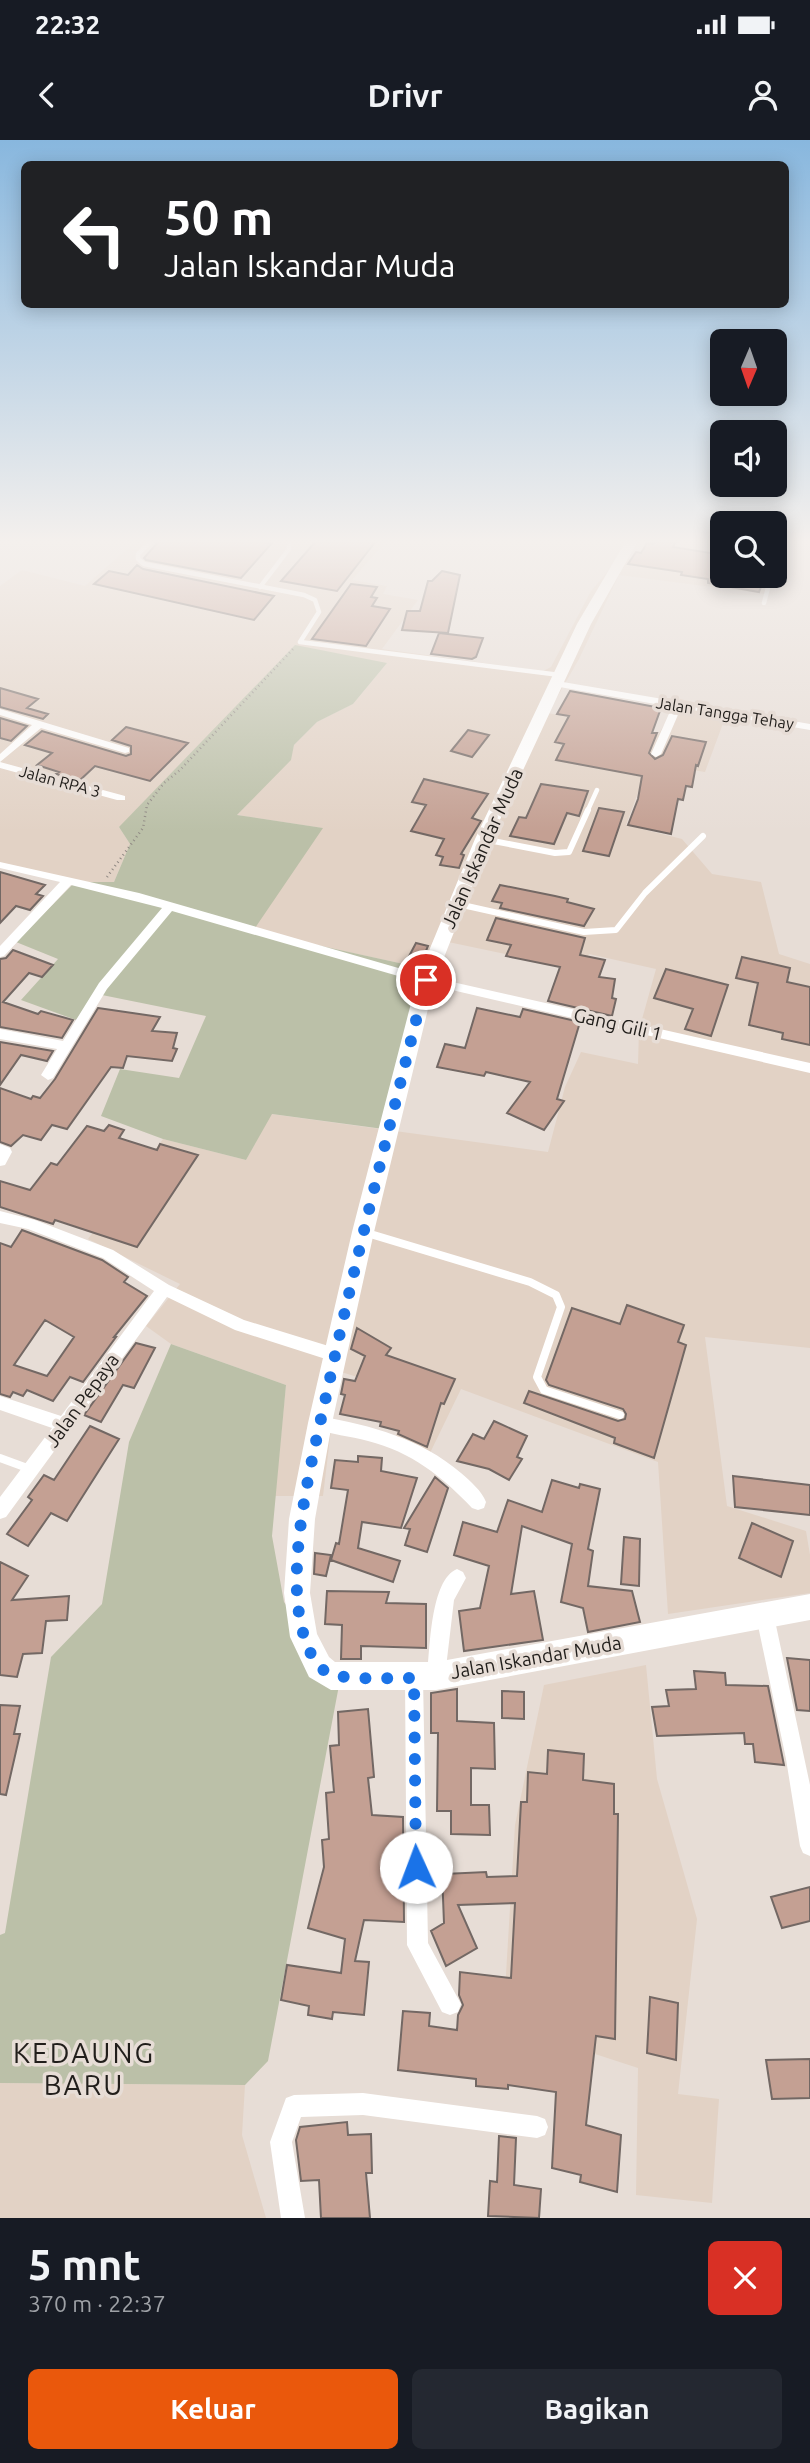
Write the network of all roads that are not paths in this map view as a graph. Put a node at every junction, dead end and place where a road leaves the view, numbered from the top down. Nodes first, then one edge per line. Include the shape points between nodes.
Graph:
1 (303, 638) edge
2 (577, 638) edge
3 (558, 679) junction
4 (678, 705) junction
5 (0, 712) edge
6 (39, 724) junction
7 (810, 727) edge
8 (125, 750) dead end
9 (656, 754) dead end
10 (0, 759) edge
11 (0, 765) edge
12 (597, 790) dead end
13 (121, 798) dead end
14 (703, 836) dead end
15 (483, 839) junction
16 (2, 867) edge
17 (67, 881) junction
18 (457, 904) junction
19 (169, 908) junction
20 (0, 953) edge
21 (426, 980) junction
22 (0, 1034) edge
23 (66, 1046) junction
24 (810, 1068) edge
25 (48, 1075) dead end
26 (0, 1149) edge
27 (0, 1161) edge
28 (0, 1217) edge
29 (363, 1232) junction
30 (164, 1289) junction
31 (335, 1354) junction
32 (0, 1403) edge
33 (620, 1415) dead end
34 (320, 1423) junction
35 (63, 1424) junction
36 (0, 1458) edge
37 (30, 1469) junction
38 (478, 1502) dead end
39 (0, 1511) edge
40 (457, 1578) dead end
41 (810, 1607) edge
42 (765, 1616) junction
43 (425, 1677) junction
44 (810, 1846) edge
45 (450, 2004) dead end
46 (537, 2127) dead end
47 (293, 2218) edge

1 - 3 lane via 300,642
2 - 3 street, Jalan Iskandar Muda
3 - 4 street, Jalan Tangga Tehay
3 - 15 street, Jalan Iskandar Muda
4 - 7 street, Jalan Tangga Tehay
4 - 9 street
5 - 6 street
6 - 8 street
6 - 10 street
11 - 13 street, Jalan RPA 3
12 - 15 lane via 569,852
14 - 18 lane via 645,893 616,930 584,932
15 - 18 street, Jalan Iskandar Muda
16 - 17 street, Gang Gili 1
17 - 19 street, Gang Gili 1
17 - 20 street
18 - 21 street, Jalan Iskandar Muda
19 - 21 street, Gang Gili 1
19 - 23 street via 103,986
21 - 24 street, Gang Gili 1
21 - 29 street, Jalan Iskandar Muda
22 - 23 street
23 - 25 street
26 - 27 street via 5,1152
28 - 30 street via 108,1254
29 - 31 street, Jalan Iskandar Muda
29 - 33 lane via 530,1282 556,1295 561,1307 538,1384
30 - 31 street via 240,1325
30 - 35 street, Jalan Pepaya
31 - 34 street, Jalan Iskandar Muda
32 - 35 street
34 - 38 street via 411,1446 458,1479
34 - 43 street, Jalan Iskandar Muda via 301,1531 297,1593 304,1637 319,1667 331,1676
35 - 37 street, Jalan Pepaya
36 - 37 lane
37 - 39 street, Jalan Pepaya
40 - 43 street via 445,1598
41 - 42 street, Jalan Iskandar Muda
42 - 43 street, Jalan Iskandar Muda
42 - 44 street
43 - 45 street via 413,1764 418,1945
46 - 47 street via 363,2104 294,2106 281,2142

